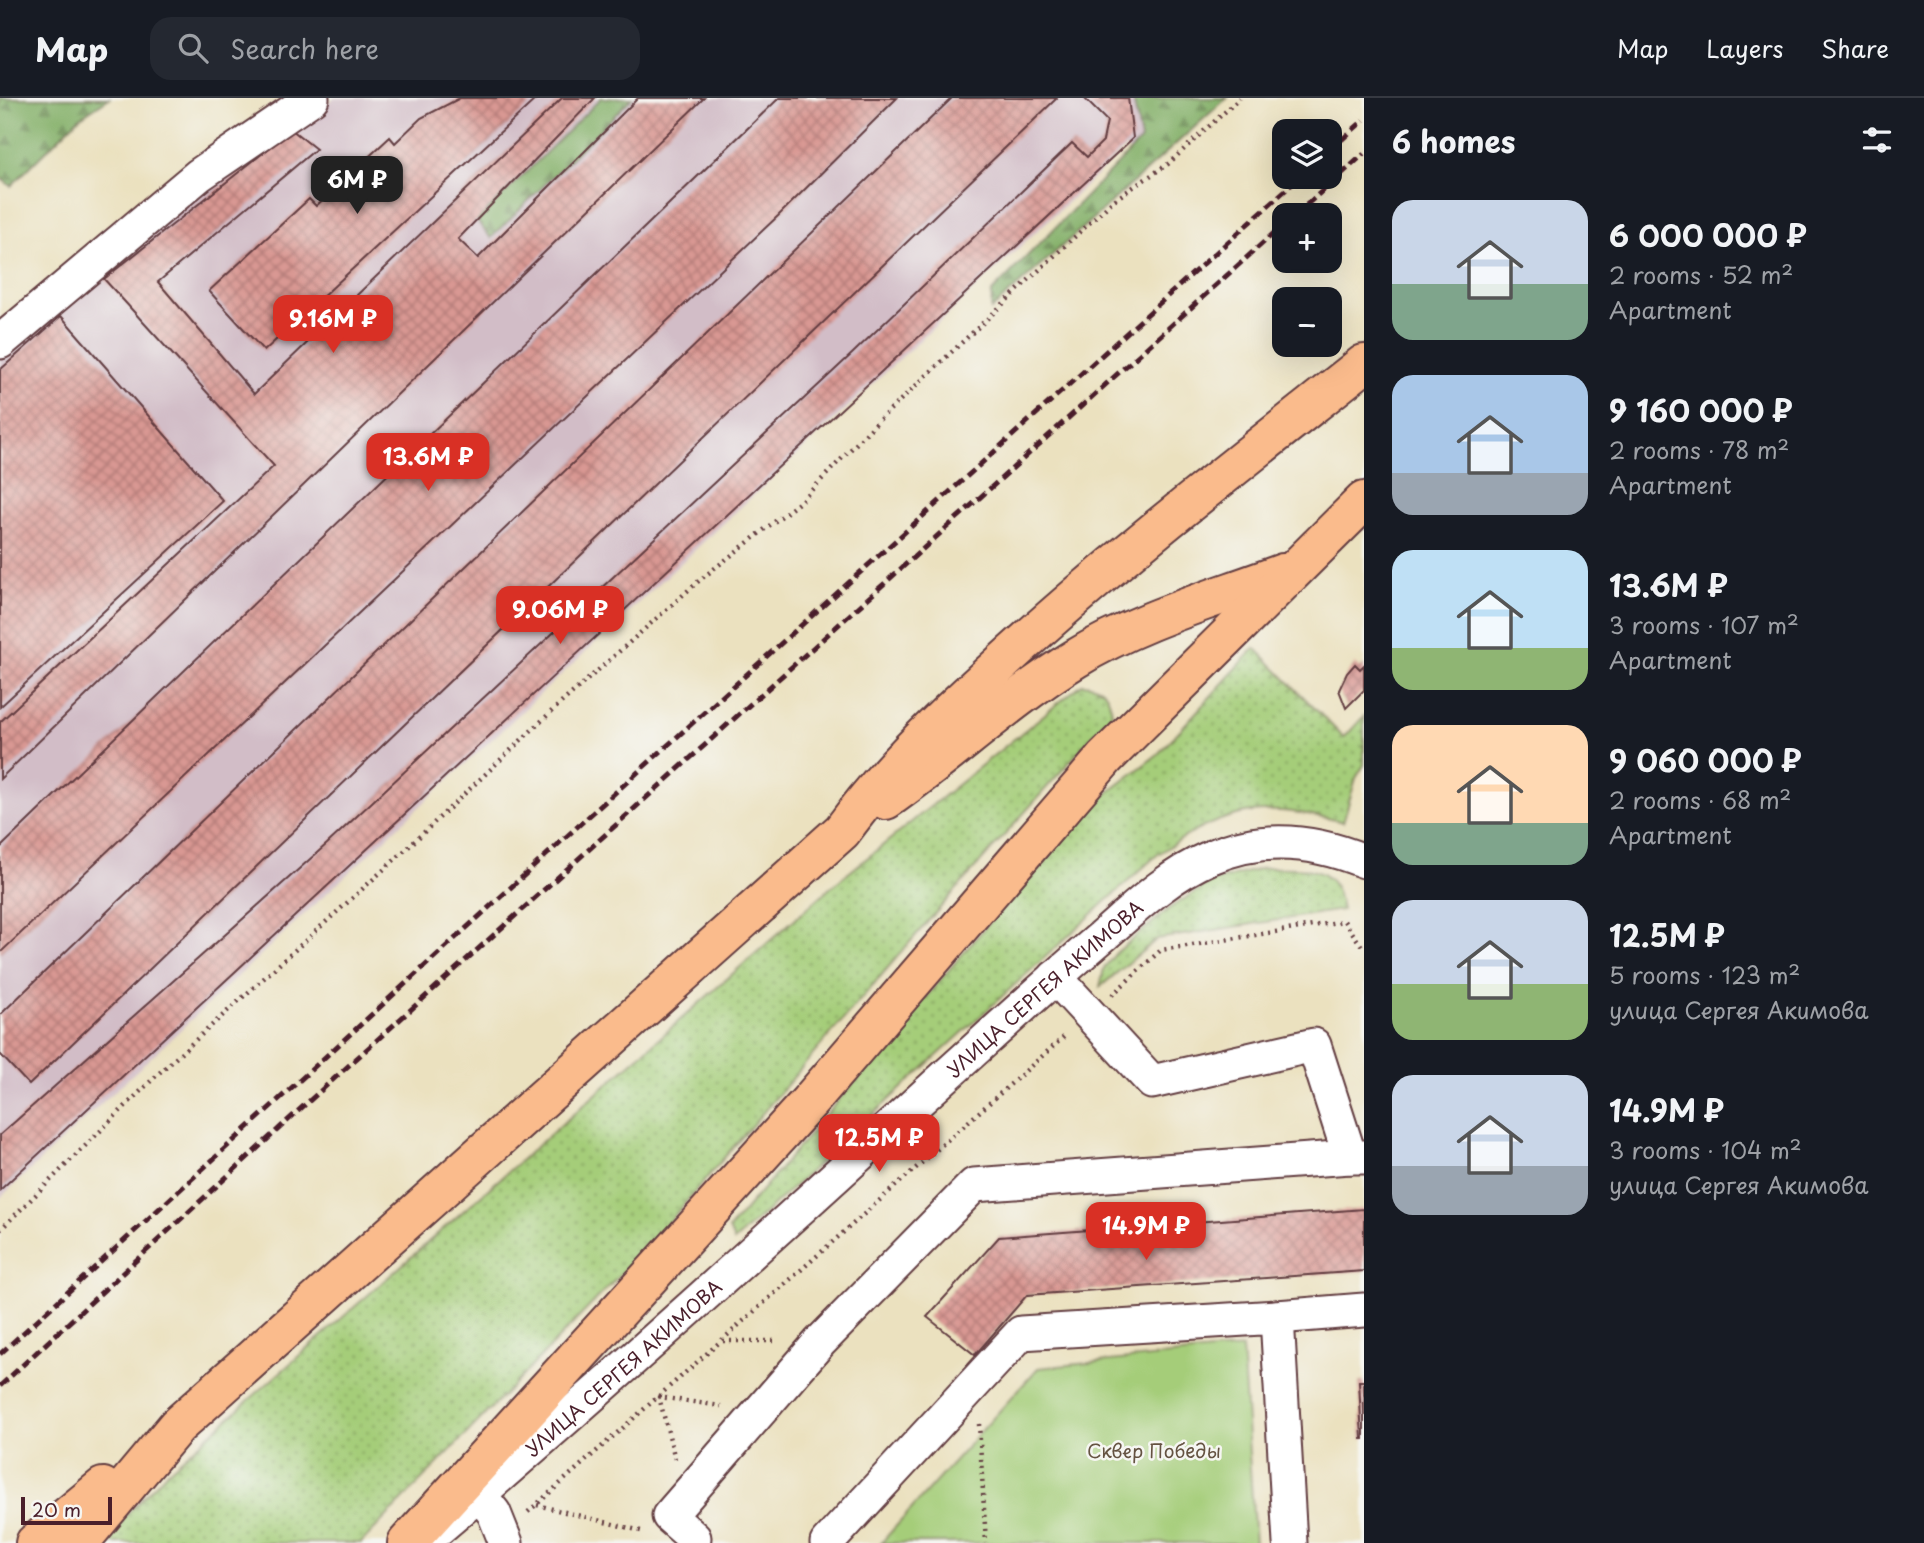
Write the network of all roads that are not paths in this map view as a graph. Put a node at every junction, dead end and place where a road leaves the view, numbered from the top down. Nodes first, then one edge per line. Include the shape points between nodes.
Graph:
1 (312, 98) edge
2 (0, 342) edge
3 (1364, 364) edge
4 (1364, 501) edge
5 (1295, 568) junction
6 (842, 831) junction
7 (1364, 861) edge
8 (1055, 977) junction
9 (1357, 1157) edge
10 (1364, 1310) edge
11 (1277, 1317) junction
12 (177, 1426) junction
13 (479, 1494) junction
14 (694, 1538) dead end
15 (505, 1539) edge
16 (35, 1543) edge
17 (79, 1543) edge
18 (407, 1543) edge
19 (422, 1543) edge
20 (827, 1543) edge
21 (1290, 1543) edge

1 - 2 street via 199,175
3 - 6 main road via 1097,576 935,724 871,791
4 - 5 main road
5 - 6 main road via 1149,623 1077,658
5 - 18 main road via 1105,758 809,1102
6 - 12 main road
7 - 8 street, УЛИЦА СЕРГЕЯ АКИМОВА via 1336,850 1281,841 1245,845 1208,858 1166,881
8 - 9 street via 1152,1082 1314,1045
8 - 13 street, УЛИЦА СЕРГЕЯ АКИМОВА
9 - 14 street via 974,1185 820,1342 669,1516
10 - 11 street
11 - 20 street via 1021,1333
11 - 21 street
12 - 16 main road
12 - 17 main road
13 - 15 street
13 - 19 street, УЛИЦА СЕРГЕЯ АКИМОВА

